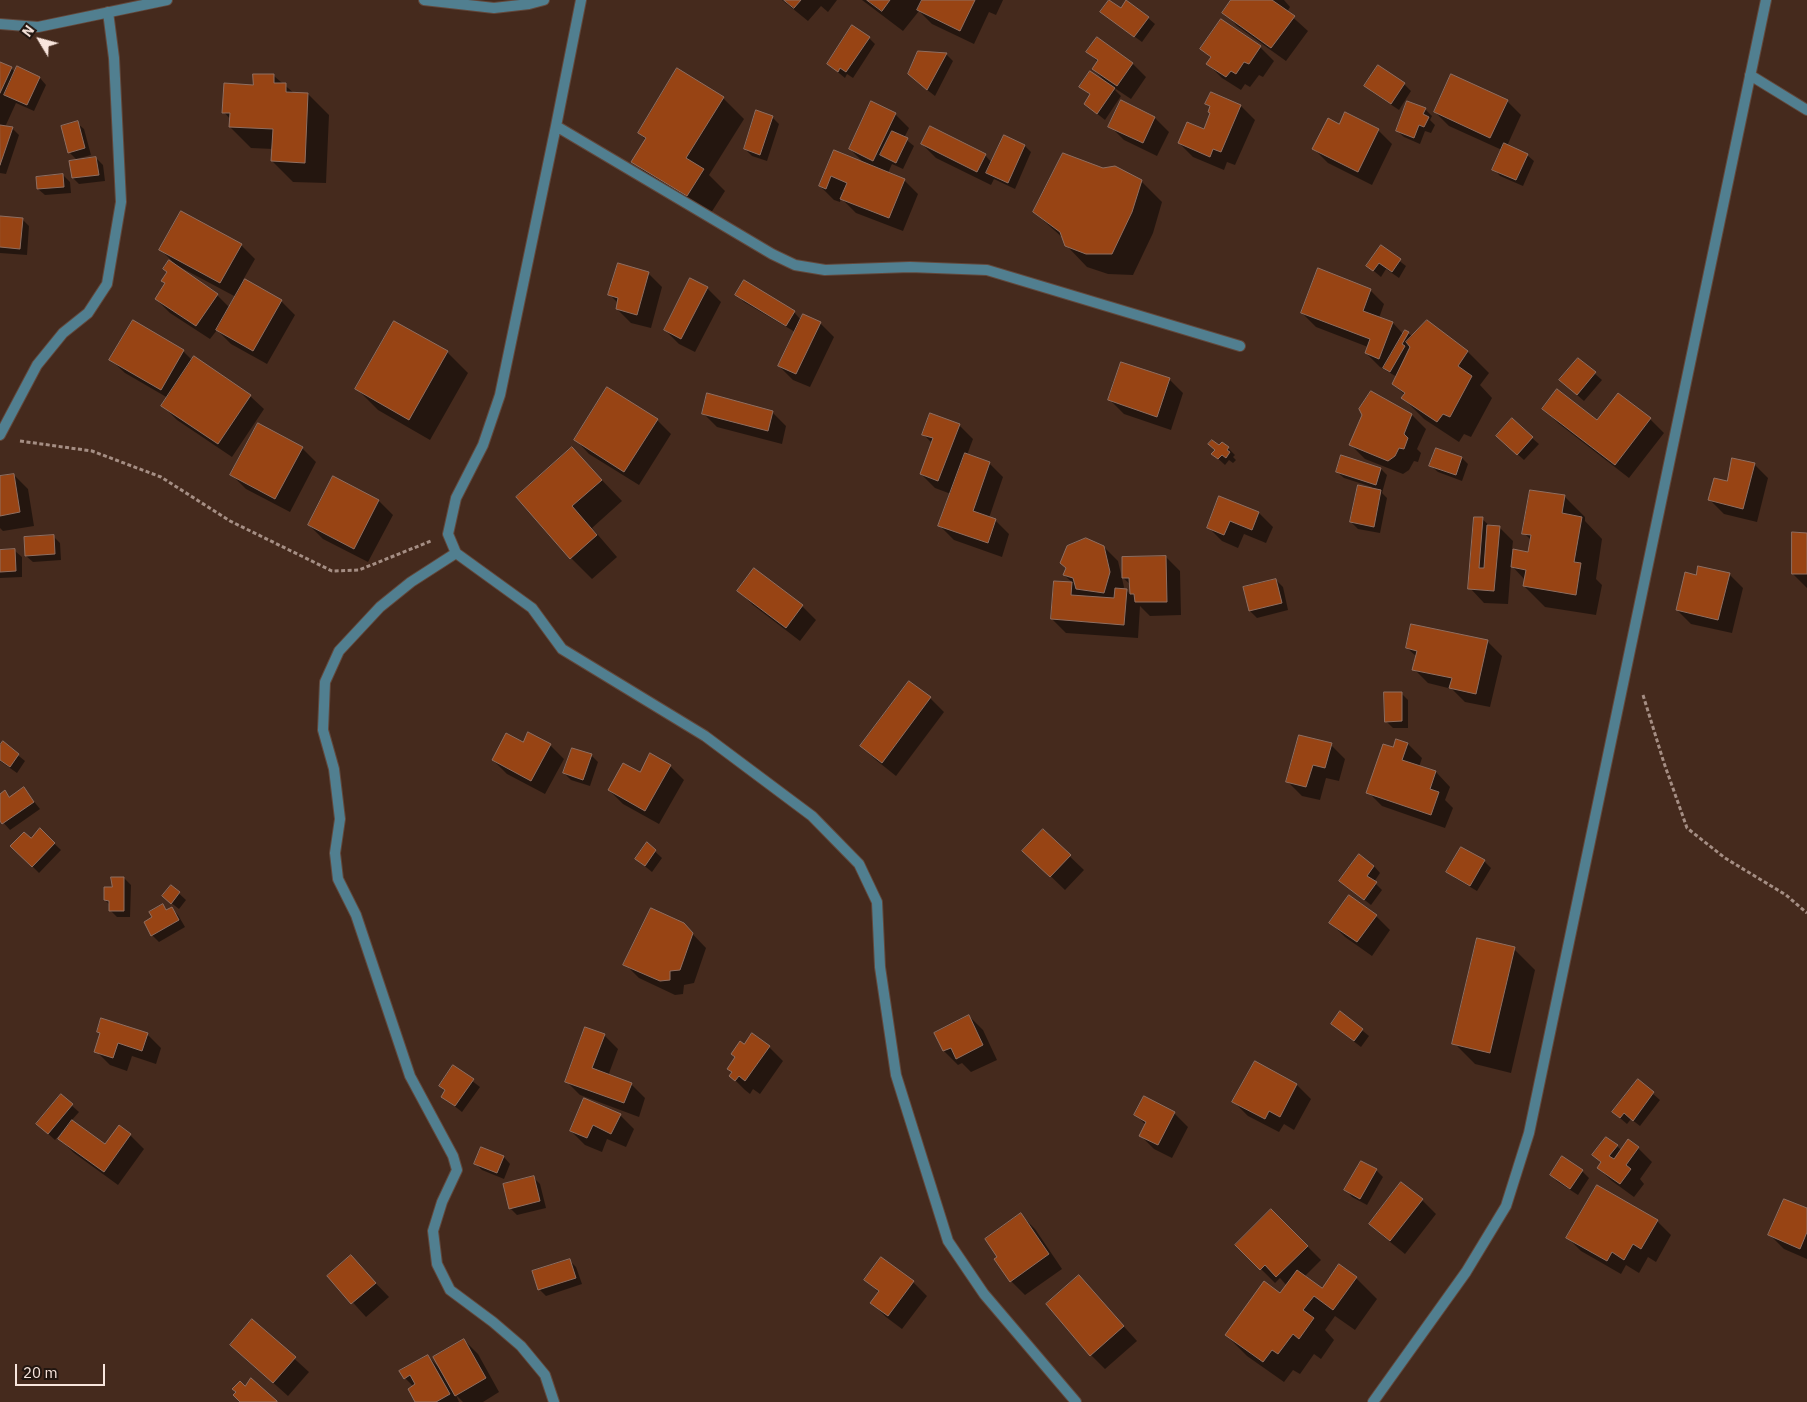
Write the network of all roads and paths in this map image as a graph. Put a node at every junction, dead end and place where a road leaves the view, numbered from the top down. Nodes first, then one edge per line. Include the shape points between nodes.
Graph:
1 (167, 0) edge
2 (424, 0) edge
3 (544, 0) edge
4 (581, 0) edge
5 (1766, 0) edge
6 (108, 12) junction
7 (0, 24) edge
8 (1750, 75) junction
9 (1807, 110) edge
10 (556, 126) junction
11 (1240, 346) dead end
12 (0, 434) edge
13 (14, 440) dead end
14 (448, 534) junction
15 (456, 553) junction
16 (1641, 689) dead end
17 (1807, 913) edge
18 (554, 1402) edge
19 (1076, 1402) edge
20 (1373, 1402) edge

1 - 6 street
2 - 3 street via 494,8
4 - 10 street
5 - 8 street
6 - 7 street via 38,27
6 - 12 street via 114,58 121,202 107,284 88,313 63,334 37,365
8 - 9 street
8 - 20 street via 1529,1133 1506,1206 1466,1272
10 - 11 street via 795,265 825,270 910,267 987,270
10 - 14 street via 500,395 484,445 456,498
13 - 14 path via 92,451 161,477 230,521 332,571 359,570
14 - 15 street
15 - 18 street via 380,606 339,651 325,682 323,730 334,769 340,820 335,853 338,879 356,915 410,1076 453,1156 457,1170 433,1232 437,1264 450,1290 521,1346 545,1375
15 - 19 street via 532,608 562,650 705,736 812,816 859,864 877,902 880,967 896,1075 948,1241 984,1294
16 - 17 path via 1687,828 1724,858 1786,894

